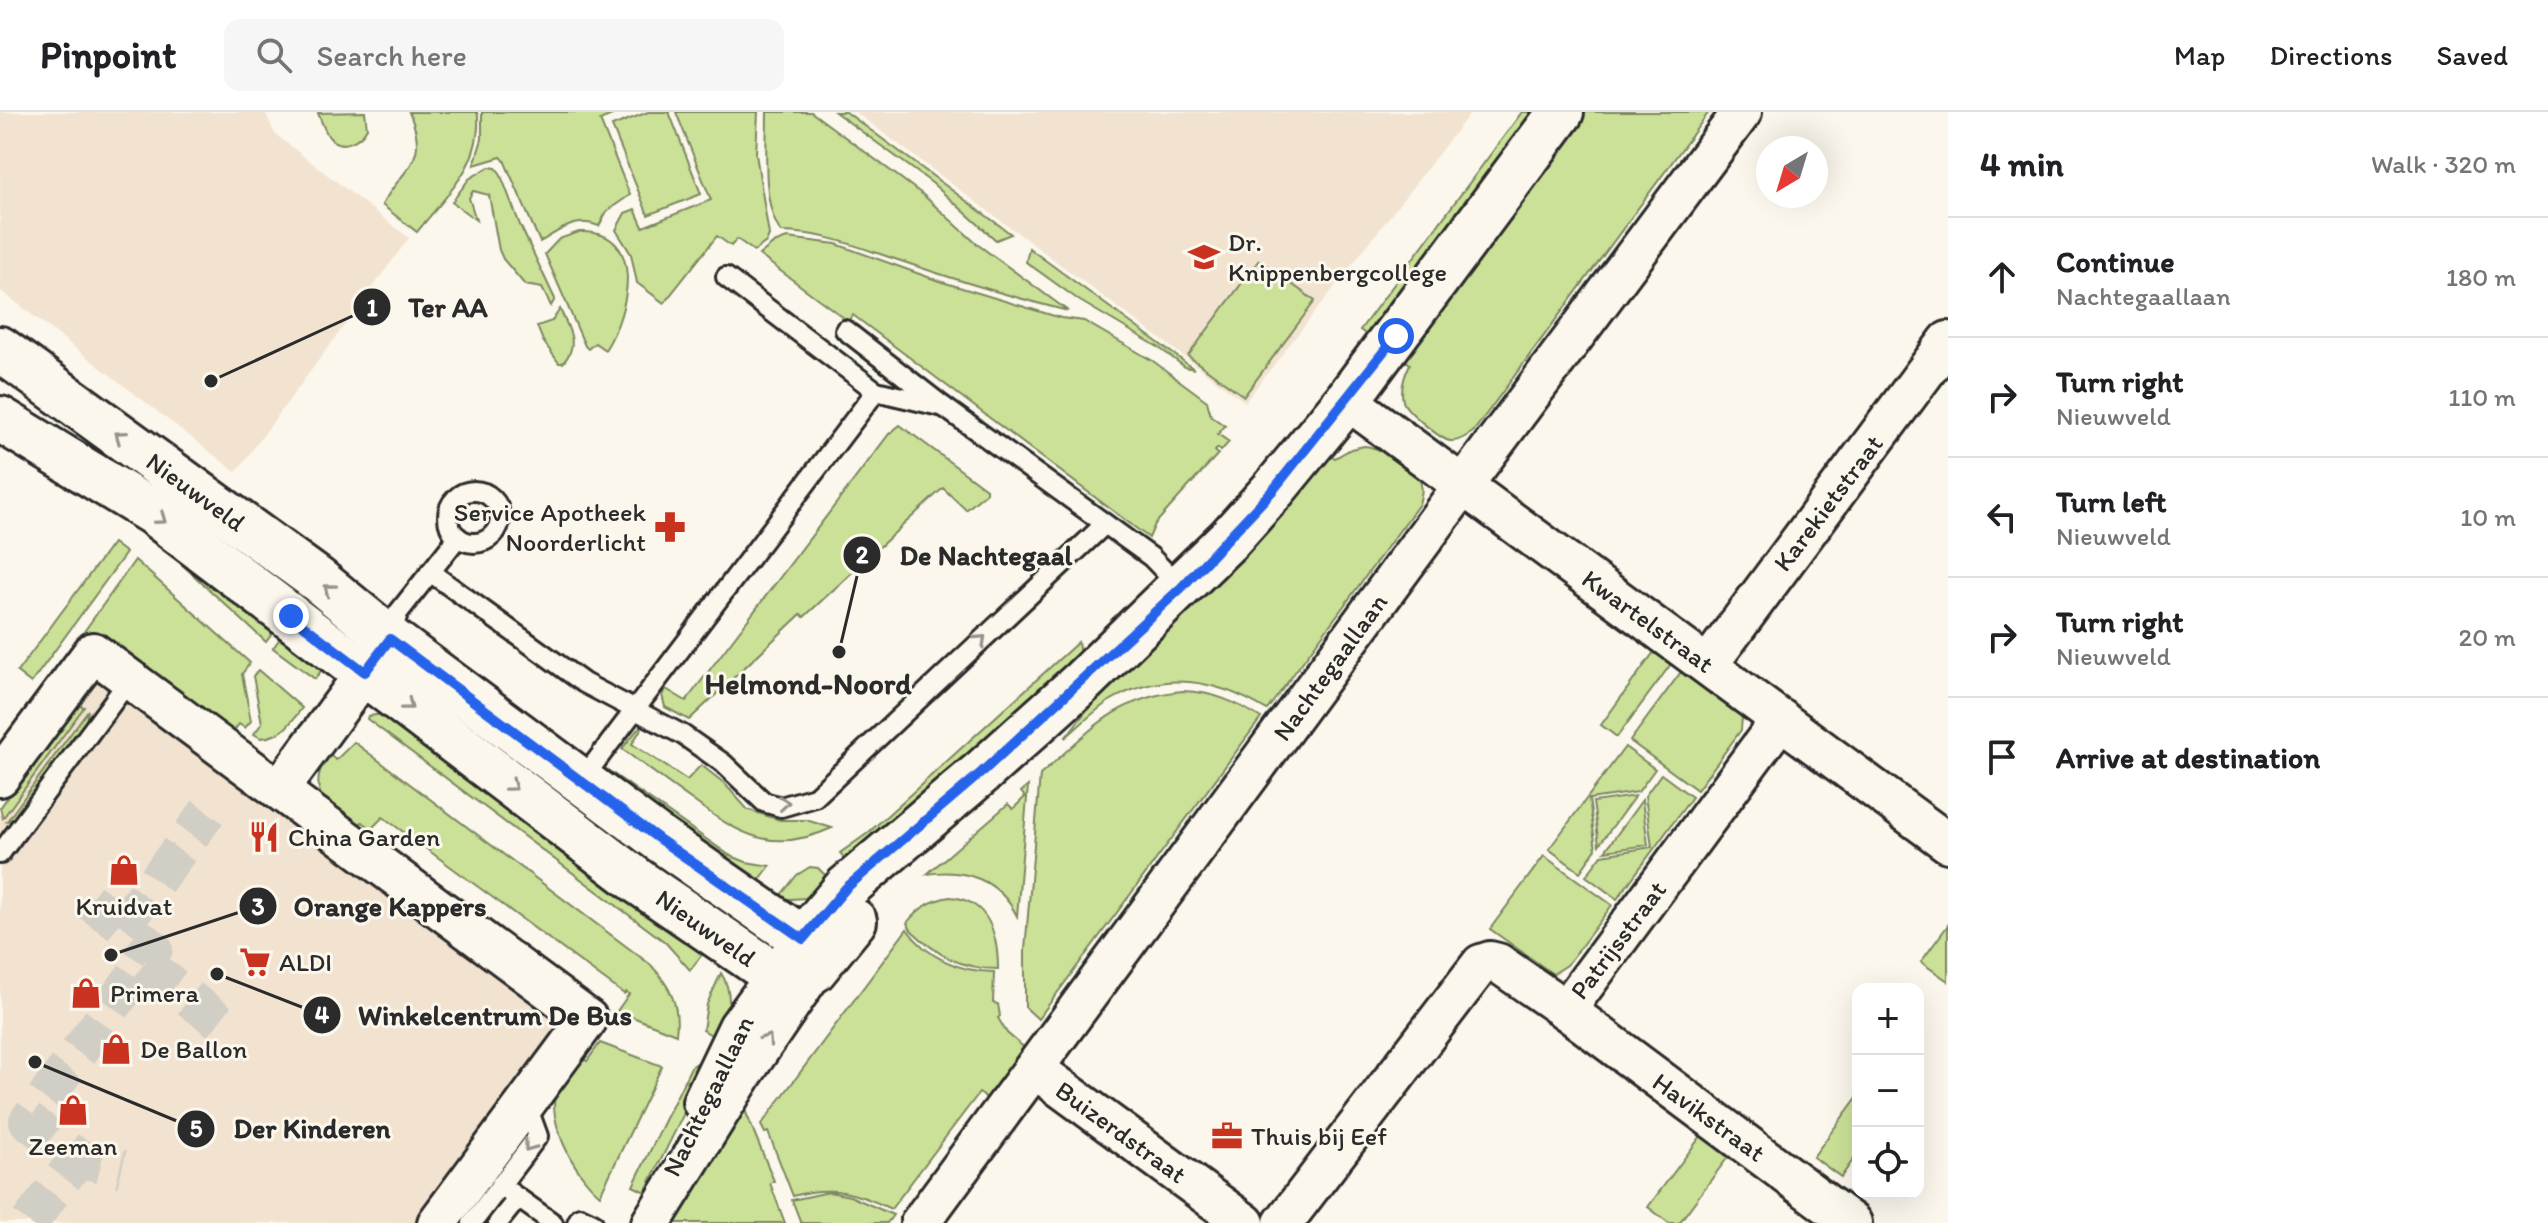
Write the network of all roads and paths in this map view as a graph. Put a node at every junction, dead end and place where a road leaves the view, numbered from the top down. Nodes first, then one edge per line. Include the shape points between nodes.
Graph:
1 (1561, 112) edge
2 (1742, 112) edge
3 (726, 277) dead end
4 (845, 330) dead end
5 (1948, 341) edge
6 (0, 349) edge
7 (1935, 386) edge
8 (876, 391) junction
9 (1347, 400) junction
10 (944, 407) junction
11 (0, 419) edge
12 (1464, 484) junction
13 (1105, 524) junction
14 (458, 537) dead end
15 (430, 572) junction
16 (1181, 588) junction
17 (378, 655) junction
18 (1708, 665) junction
19 (130, 679) junction
20 (634, 710) junction
21 (1781, 719) junction
22 (0, 777) edge
23 (581, 781) junction
24 (279, 790) junction
25 (1948, 843) edge
26 (0, 854) edge
27 (797, 961) junction
28 (1566, 1010) junction
29 (1035, 1069) junction
30 (526, 1103) junction
31 (500, 1185) junction
32 (518, 1198) junction
33 (546, 1221) edge
34 (437, 1223) edge
35 (472, 1223) edge
36 (498, 1223) edge
37 (577, 1223) edge
38 (593, 1223) edge
39 (649, 1223) edge
40 (920, 1223) edge
41 (1245, 1223) edge
42 (1283, 1223) edge
43 (1852, 1223) edge

1 - 9 street, Nachtegaallaan
2 - 12 street, Nachtegaallaan
3 - 8 lane
4 - 10 lane
5 - 7 street, Karekietstraat
17 -> 6 street, Nieuwveld via 318,580
7 - 18 street, Karekietstraat
8 - 10 lane
8 - 20 lane
9 - 12 street, Kwartelstraat
9 - 16 street, Nachtegaallaan via 1274,489
10 - 13 lane
11 -> 17 street, Nieuwveld
12 - 18 street, Kwartelstraat
12 - 29 street, Nachtegaallaan
13 - 16 lane via 1151,557
20 -> 13 lane via 723,763 764,802 781,807 815,797
14 - 15 lane
15 - 17 lane via 398,613
15 - 20 lane via 584,683
16 - 27 street, Nachtegaallaan via 982,772 846,888
17 - 23 street, Nieuwveld
17 - 24 street
17 -> 27 street, Nieuwveld via 639,882
18 - 21 street, Kwartelstraat
19 - 22 street via 93,652
19 - 24 street
19 - 26 lane
20 - 23 lane
21 - 25 street, Kwartelstraat
21 - 28 street, Patrijsstraat
23 - 27 street, Nieuwveld via 685,857
24 - 30 street via 588,1019
27 - 39 street, Nachtegaallaan via 738,1027
28 - 42 street, Patrijsstraat via 1498,963 1481,964
28 - 43 street, Havikstraat
29 - 40 street, Nachtegaallaan
29 - 41 street, Buizerdstraat
30 -> 31 lane via 538,1136
30 - 34 street
31 - 32 lane
31 - 35 lane
32 - 33 lane
32 - 36 lane
37 - 38 lane via 580,1217

